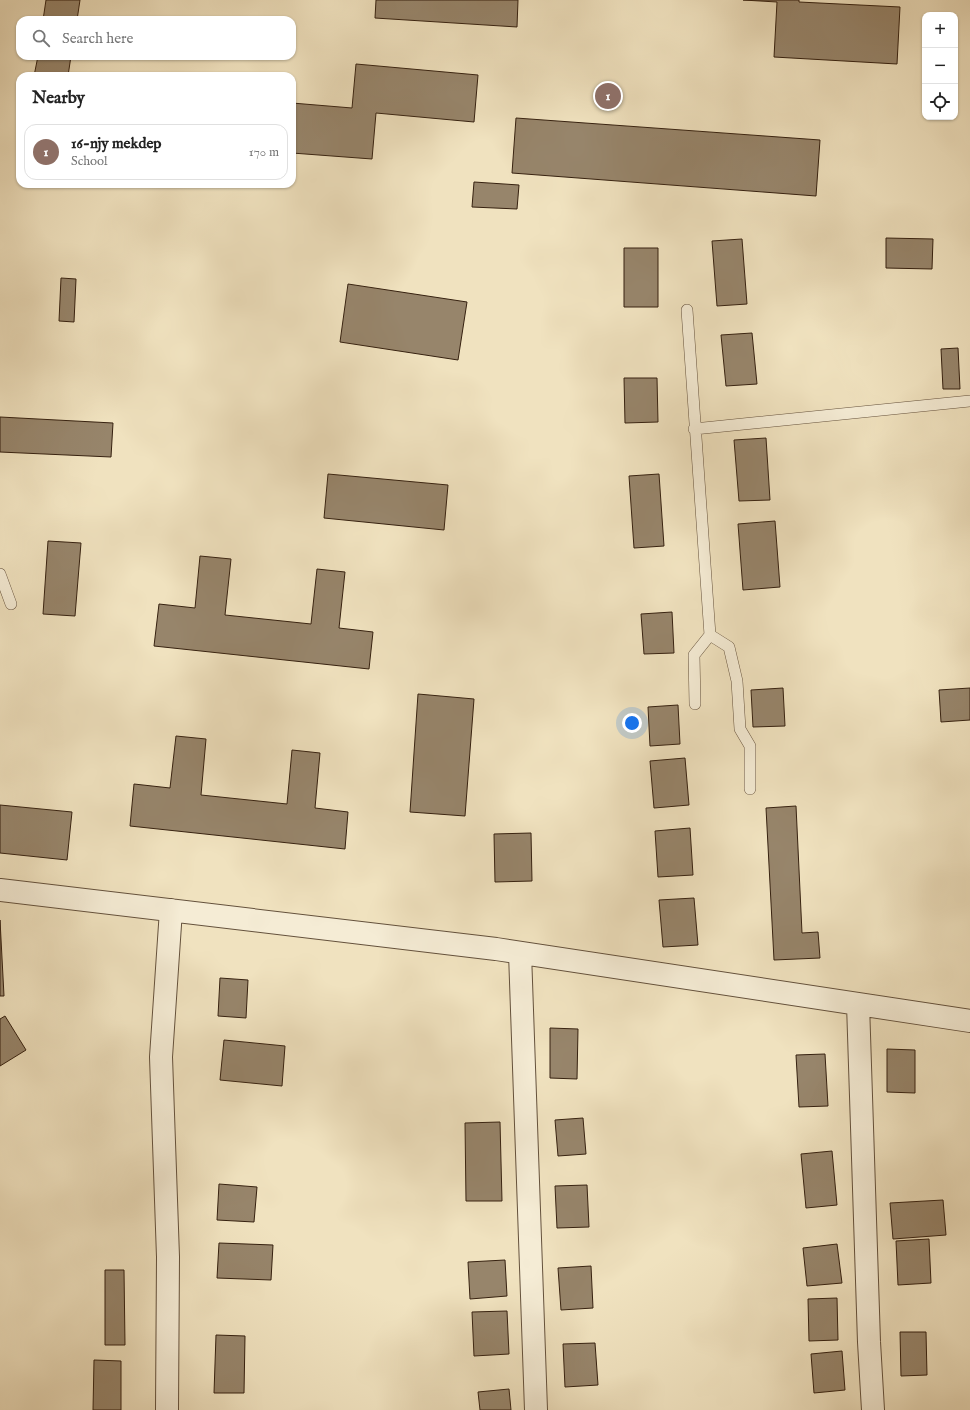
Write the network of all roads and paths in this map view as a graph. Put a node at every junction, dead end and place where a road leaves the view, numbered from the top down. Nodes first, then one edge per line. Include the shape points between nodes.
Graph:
1 (687, 310) dead end
2 (970, 402) edge
3 (694, 428) junction
4 (0, 574) edge
5 (11, 604) dead end
6 (710, 636) junction
7 (694, 704) dead end
8 (750, 789) dead end
9 (0, 890) edge
10 (171, 910) junction
11 (520, 953) junction
12 (858, 1004) junction
13 (970, 1021) edge
14 (167, 1410) edge
15 (536, 1410) edge
16 (873, 1410) edge

1 - 3 lane
2 - 3 lane
3 - 6 lane
4 - 5 lane
6 - 7 lane via 694,655
6 - 8 lane via 729,647 737,681 740,729 750,746
9 - 10 street
10 - 11 street
10 - 14 street via 161,1057 168,1257
11 - 12 street
11 - 15 street
12 - 13 street
12 - 16 street via 868,1334

